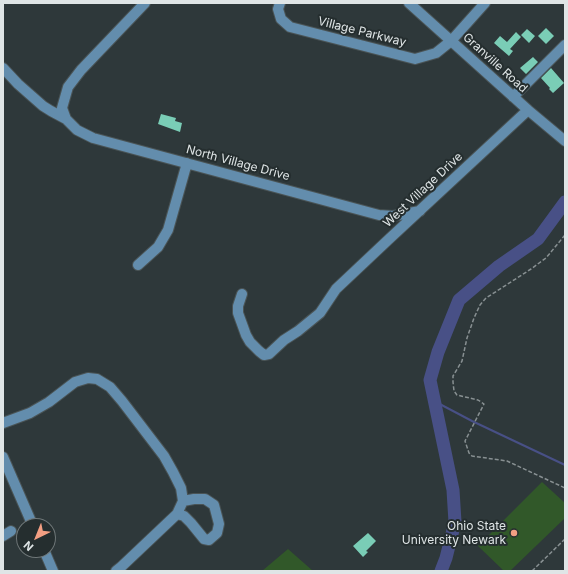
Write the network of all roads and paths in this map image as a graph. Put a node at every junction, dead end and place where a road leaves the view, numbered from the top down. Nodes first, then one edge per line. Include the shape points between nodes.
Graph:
1 (146, 3) edge
2 (280, 3) edge
3 (409, 3) edge
4 (486, 3) edge
5 (451, 41) junction
6 (565, 45) edge
7 (3, 68) edge
8 (513, 97) junction
9 (528, 110) junction
10 (66, 119) junction
11 (565, 141) edge
12 (187, 163) junction
13 (420, 211) junction
14 (565, 235) edge
15 (138, 265) dead end
16 (242, 294) dead end
17 (3, 423) edge
18 (3, 458) edge
19 (6, 476) edge
20 (565, 488) edge
21 (183, 501) junction
22 (177, 514) junction
23 (29, 518) edge
24 (565, 539) edge
25 (47, 558) edge
26 (53, 571) edge
27 (116, 571) edge
28 (532, 571) edge

1 - 10 street, North Village Drive via 81,70 68,87 62,108
2 - 5 street, Village Parkway via 278,9 281,19 290,27 415,59 436,53
3 - 5 street, Granville Road
4 - 5 street, Village Parkway
5 - 8 street, Granville Road
6 - 8 street
7 - 10 street via 43,106
8 - 9 street, Granville Road
9 - 11 street, Granville Road
9 - 13 street, West Village Drive
10 - 12 street, North Village Drive via 77,130 93,138
12 - 13 street, North Village Drive via 379,215 393,216
12 - 15 street via 168,230 158,247
13 - 16 street, West Village Drive via 336,289 324,307 310,321 269,354 258,351 241,324 238,306
14 - 20 path via 546,258 486,298 480,305 453,382 454,391 458,395 484,404 465,441 472,456 507,461
17 - 21 street via 30,413 75,382 88,378 98,379 122,401 164,456 180,488
18 - 19 street
19 - 23 street
21 - 22 street
21 - 22 street via 205,499 214,505 219,524 217,533 209,540 204,539 192,523
22 - 27 street
24 - 28 path
25 - 26 street

